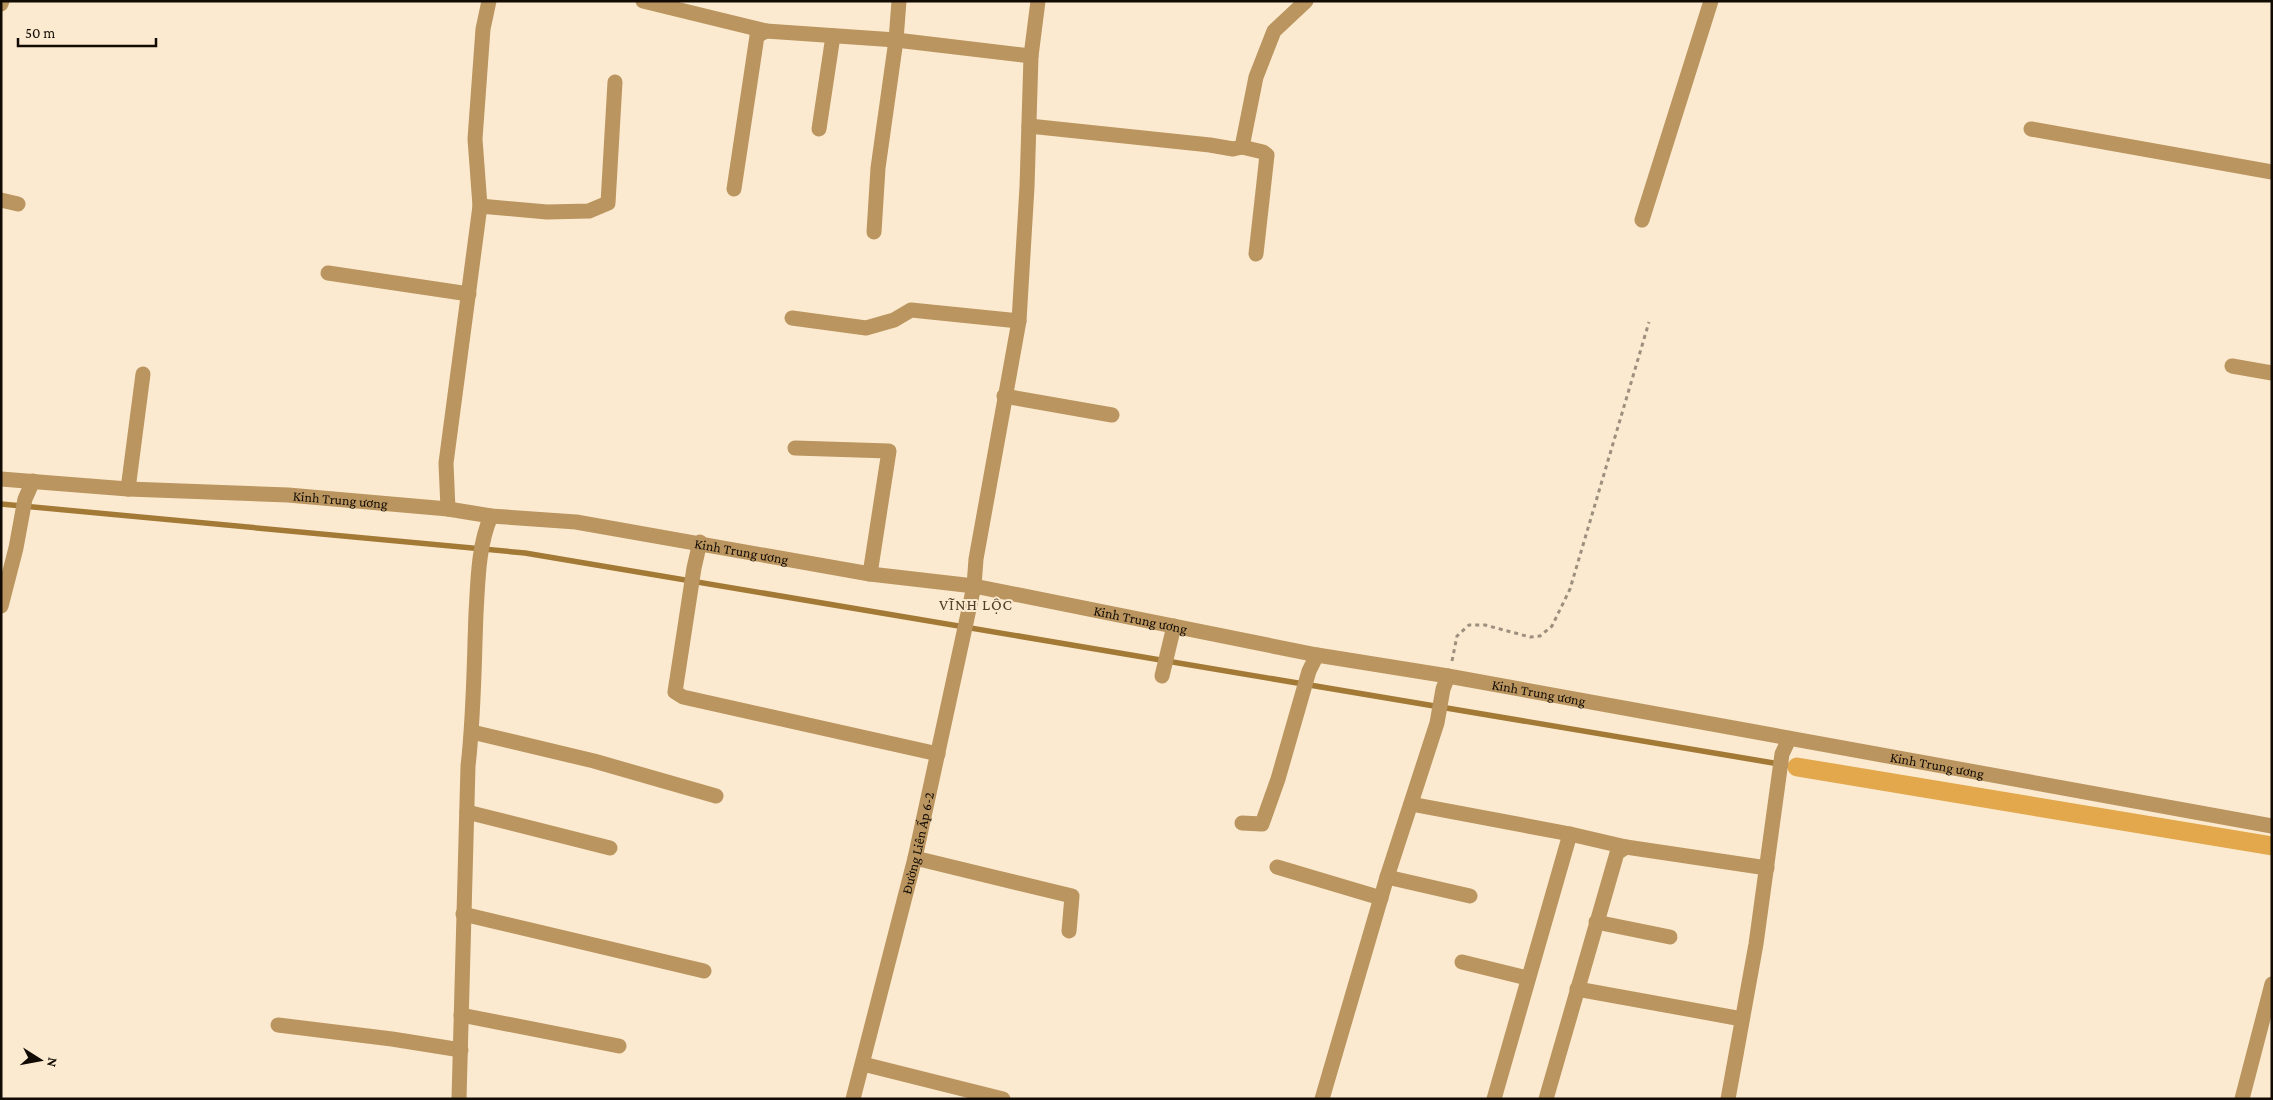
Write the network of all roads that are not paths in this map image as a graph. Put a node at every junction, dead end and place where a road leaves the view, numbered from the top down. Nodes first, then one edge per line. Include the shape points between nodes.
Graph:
1 (489, 1) edge
2 (643, 1) edge
3 (899, 1) edge
4 (1038, 1) edge
5 (1306, 1) edge
6 (1711, 1) edge
7 (766, 30) junction
8 (833, 36) junction
9 (896, 40) junction
10 (1031, 56) junction
11 (615, 82) dead end
12 (1029, 126) junction
13 (819, 129) dead end
14 (2031, 129) dead end
15 (1242, 147) junction
16 (2272, 172) edge
17 (734, 189) dead end
18 (1, 200) edge
19 (18, 204) dead end
20 (480, 206) junction
21 (1642, 220) dead end
22 (874, 232) dead end
23 (1256, 254) dead end
24 (328, 273) dead end
25 (469, 294) junction
26 (792, 318) dead end
27 (1019, 321) junction
28 (2232, 366) dead end
29 (2272, 373) edge
30 (143, 374) dead end
31 (1004, 396) junction
32 (1112, 415) dead end
33 (795, 448) dead end
34 (1, 479) edge
35 (33, 481) junction
36 (128, 489) junction
37 (448, 509) junction
38 (491, 516) junction
39 (700, 542) junction
40 (870, 574) junction
41 (974, 586) junction
42 (1, 606) edge
43 (1174, 626) junction
44 (1317, 654) junction
45 (1162, 676) dead end
46 (1446, 683) junction
47 (472, 732) junction
48 (1789, 739) junction
49 (938, 754) junction
50 (716, 796) dead end
51 (1411, 804) junction
52 (467, 812) junction
53 (1242, 823) dead end
54 (2272, 826) edge
55 (1570, 834) junction
56 (1626, 847) junction
57 (610, 848) dead end
58 (915, 858) junction
59 (1277, 867) dead end
60 (1767, 868) junction
61 (1387, 877) junction
62 (1470, 896) dead end
63 (1381, 898) junction
64 (463, 914) junction
65 (1596, 922) junction
66 (1069, 931) dead end
67 (1670, 937) dead end
68 (1462, 962) dead end
69 (704, 971) dead end
70 (1527, 978) junction
71 (2272, 984) edge
72 (1577, 989) junction
73 (461, 1015) junction
74 (1742, 1019) junction
75 (278, 1026) dead end
76 (619, 1046) dead end
77 (461, 1050) junction
78 (863, 1064) junction
79 (459, 1099) edge
80 (853, 1099) edge
81 (1003, 1099) edge
82 (1322, 1099) edge
83 (1494, 1099) edge
84 (1546, 1099) edge
85 (1728, 1099) edge
86 (2242, 1099) edge

1 - 20 street via 483,29 475,139
2 - 7 street
3 - 9 street
4 - 10 street, Đường Liên Ấp 6-2
5 - 15 street via 1274,31 1256,77
6 - 21 street
7 - 8 street
7 - 17 street via 757,36
8 - 9 street
8 - 13 street
9 - 10 street
9 - 22 street via 878,168
10 - 12 street, Đường Liên Ấp 6-2
11 - 20 street via 608,203 590,211 547,212
12 - 15 street via 1233,149
12 - 27 street, Đường Liên Ấp 6-2
14 - 16 street
15 - 23 street via 1267,155
18 - 19 street
20 - 25 street
24 - 25 street
25 - 37 street via 446,463
26 - 27 street via 866,328 894,320 911,310
27 - 31 street, Đường Liên Ấp 6-2
28 - 29 street
30 - 36 street
31 - 32 street
31 - 41 street, Đường Liên Ấp 6-2
33 - 40 street via 889,451
34 - 35 street, Kinh Trung ương
35 - 36 street, Kinh Trung ương
35 - 42 street via 25,498
36 - 37 street, Kinh Trung ương via 288,495
37 - 38 street, Kinh Trung ương
38 - 39 street, Kinh Trung ương via 576,522
38 - 47 street via 484,533 478,583
39 - 40 street, Kinh Trung ương
39 - 49 street via 675,692 683,697
40 - 41 street, Kinh Trung ương
41 - 43 street, Kinh Trung ương
41 - 49 street, Đường Liên Ấp 6-2
43 - 44 street, Kinh Trung ương
43 - 45 street
44 - 46 street, Kinh Trung ương
44 - 53 street via 1262,824
46 - 48 street, Kinh Trung ương
46 - 51 street
47 - 50 street via 603,763
47 - 52 street
48 - 54 street, Kinh Trung ương
48 - 60 street via 1782,754
49 - 58 street, Đường Liên Ấp 6-2
51 - 55 street
51 - 61 street
52 - 57 street
52 - 64 street
55 - 56 street
55 - 70 street
56 - 60 street
56 - 65 street via 1617,854
58 - 66 street via 1072,896
58 - 78 street, Đường Liên Ấp 6-2
59 - 63 street
60 - 74 street
61 - 62 street
61 - 63 street
63 - 82 street
64 - 69 street
64 - 73 street
65 - 67 street
65 - 72 street
68 - 70 street
70 - 83 street
71 - 86 street
72 - 74 street
72 - 84 street
73 - 76 street
73 - 77 street
74 - 85 street
75 - 77 street
77 - 79 street
78 - 80 street, Đường Liên Ấp 6-2
78 - 81 street

